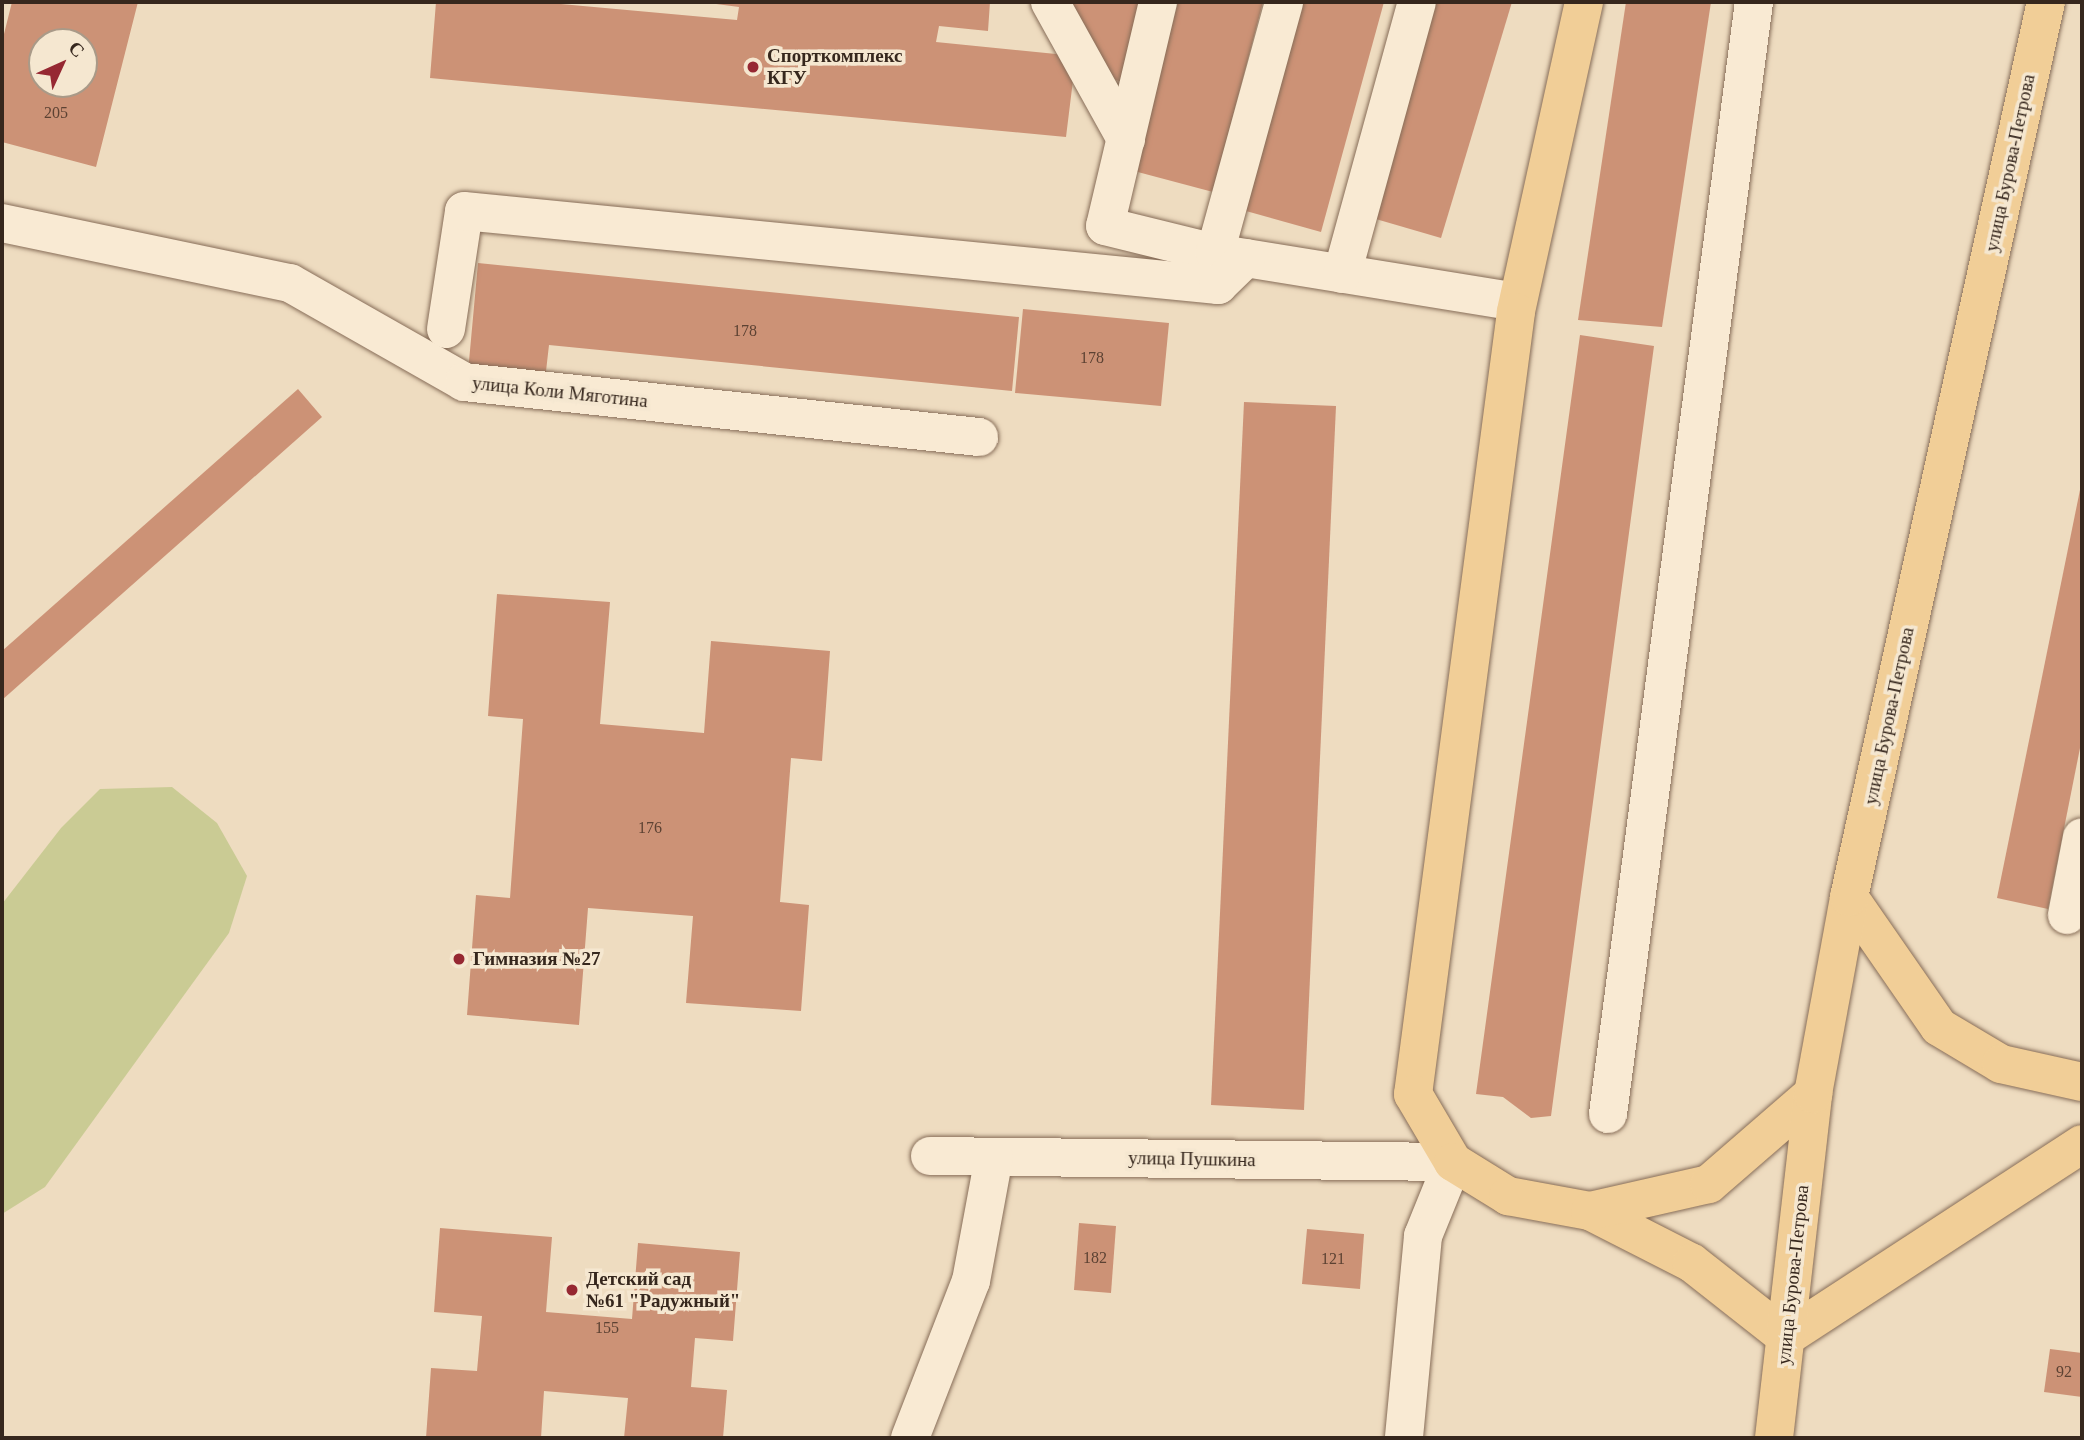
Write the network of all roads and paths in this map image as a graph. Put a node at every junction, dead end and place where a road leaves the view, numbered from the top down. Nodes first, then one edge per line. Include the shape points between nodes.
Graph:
1 (1050, 2) edge
2 (1158, 2) edge
3 (1284, 2) edge
4 (1417, 2) edge
5 (1584, 2) edge
6 (1754, 2) edge
7 (2046, 2) edge
8 (1126, 139) junction
9 (2, 223) edge
10 (1230, 256) junction
11 (1342, 274) junction
12 (1517, 302) junction
13 (446, 330) dead end
14 (979, 437) dead end
15 (2082, 837) edge
16 (1849, 897) junction
17 (2067, 915) dead end
18 (2082, 1082) edge
19 (1813, 1094) junction
20 (1608, 1114) dead end
21 (2082, 1144) edge
22 (930, 1156) dead end
23 (994, 1157) junction
24 (1453, 1162) junction
25 (1590, 1211) junction
26 (1786, 1337) junction
27 (910, 1438) edge
28 (1404, 1438) edge
29 (1774, 1438) edge

1 - 8 street
2 - 8 street
3 - 10 street
4 - 11 street
5 - 12 main road
6 - 20 street
7 - 16 main road, улица Бурова-Петрова
8 - 10 street via 1105,226
9 - 14 street, улица Коли Мяготина via 290,283 464,382
10 - 11 street
10 - 13 street via 1218,285 464,211
11 - 12 street
12 - 24 main road via 1413,1094
15 - 17 street
16 - 18 main road via 1939,1027 2001,1064
16 - 19 main road, улица Бурова-Петрова
19 - 25 main road via 1709,1184
19 - 26 main road, улица Бурова-Петрова
21 - 26 main road
22 - 23 street, улица Пушкина
23 - 24 street, улица Пушкина
23 - 27 street via 971,1281
24 - 25 main road via 1508,1196
24 - 28 street via 1423,1236
25 - 26 main road via 1692,1264
26 - 29 main road, улица Бурова-Петрова

